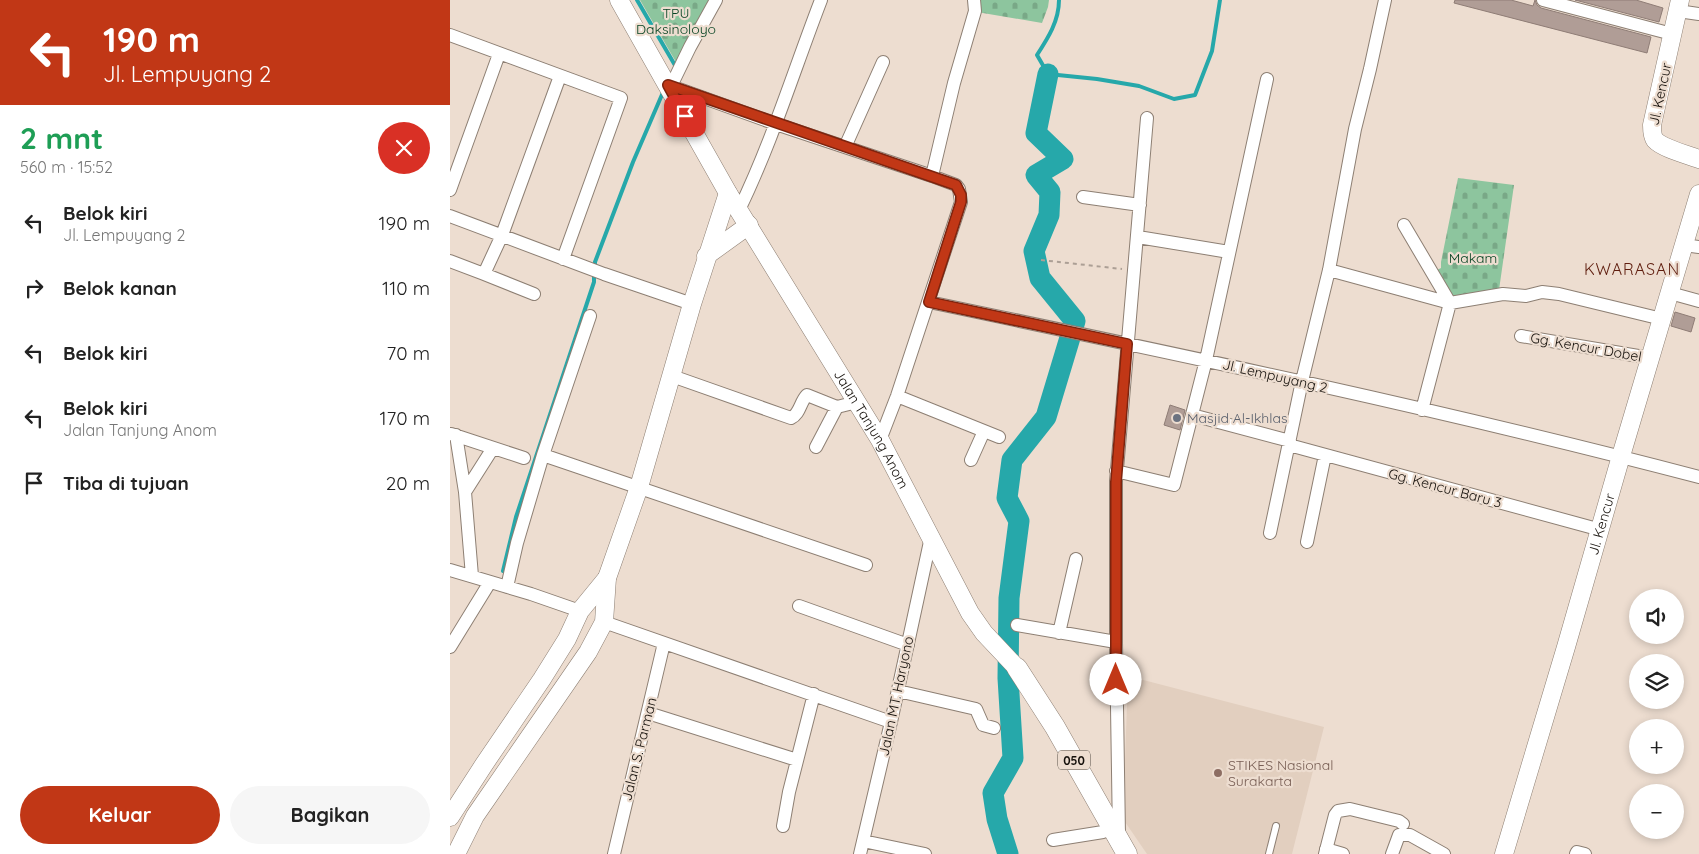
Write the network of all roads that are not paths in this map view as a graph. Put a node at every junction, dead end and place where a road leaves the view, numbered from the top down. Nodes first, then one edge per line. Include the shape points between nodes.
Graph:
1 (619, 0) edge
2 (716, 0) edge
3 (821, 0) edge
4 (974, 0) edge
5 (1385, 0) edge
6 (1543, 0) edge
7 (1679, 5) edge
8 (1699, 14) edge
9 (1672, 34) junction
10 (450, 36) edge
11 (499, 54) junction
12 (883, 62) dead end
13 (560, 76) junction
14 (1267, 79) dead end
15 (669, 86) junction
16 (1148, 118) dead end
17 (776, 124) junction
18 (845, 147) junction
19 (1699, 159) edge
20 (932, 176) junction
21 (450, 190) edge
22 (728, 192) junction
23 (1699, 194) edge
24 (1083, 197) dead end
25 (1140, 205) junction
26 (739, 210) junction
27 (450, 216) edge
28 (749, 225) junction
29 (1404, 225) dead end
30 (502, 235) junction
31 (1138, 237) junction
32 (1692, 246) edge
33 (1229, 252) junction
34 (706, 256) junction
35 (563, 259) junction
36 (450, 261) edge
37 (1329, 270) junction
38 (484, 274) junction
39 (1670, 293) junction
40 (534, 294) dead end
41 (929, 302) junction
42 (1699, 302) edge
43 (1450, 303) junction
44 (692, 304) junction
45 (590, 316) dead end
46 (1662, 318) junction
47 (1521, 336) dead end
48 (1127, 344) junction
49 (1650, 358) junction
50 (1206, 360) junction
51 (672, 376) junction
52 (1302, 381) junction
53 (897, 396) junction
54 (857, 402) junction
55 (837, 407) junction
56 (1422, 410) junction
57 (1192, 415) junction
58 (984, 431) junction
59 (453, 434) edge
60 (999, 437) dead end
61 (880, 440) junction
62 (1290, 443) junction
63 (816, 447) dead end
64 (493, 448) junction
65 (543, 455) junction
66 (1325, 455) junction
67 (1621, 456) junction
68 (524, 458) dead end
69 (971, 460) dead end
70 (1116, 471) junction
71 (1699, 477) edge
72 (639, 487) junction
73 (465, 492) junction
74 (1600, 530) junction
75 (1270, 533) dead end
76 (931, 537) junction
77 (1307, 542) dead end
78 (1076, 559) dead end
79 (866, 565) dead end
80 (450, 570) edge
81 (472, 576) junction
82 (607, 578) junction
83 (490, 582) junction
84 (506, 587) junction
85 (799, 606) dead end
86 (580, 612) junction
87 (604, 622) junction
88 (1017, 625) dead end
89 (1059, 633) junction
90 (1116, 642) junction
91 (664, 643) junction
92 (908, 645) junction
93 (450, 647) edge
94 (1017, 668) joint
95 (898, 691) junction
96 (814, 694) junction
97 (648, 713) junction
98 (891, 722) junction
99 (994, 728) dead end
100 (797, 760) junction
101 (450, 817) edge
102 (1403, 824) dead end
103 (783, 826) dead end
104 (1276, 826) dead end
105 (1053, 840) dead end
106 (1120, 840) edge
107 (862, 848) edge
108 (1325, 852) edge
109 (456, 854) edge
110 (614, 854) edge
111 (925, 854) edge
112 (1269, 854) edge
113 (1343, 854) edge
114 (1392, 854) edge
115 (1444, 854) edge
116 (1504, 854) edge
117 (1576, 854) edge
118 (1585, 854) edge

1 - 15 street, Jalan Tanjung Anom / 050
2 - 15 street
3 - 17 street
4 - 20 street via 975,11
5 - 37 street via 1356,124
6 - 9 street
7 - 8 street
7 - 9 street, Jl. Kencur
9 - 19 street, Jl. Kencur via 1652,134 1662,145
10 - 11 street
11 - 13 street
11 - 21 street
12 - 18 street
13 - 30 street
13 - 35 street via 621,98
14 - 33 street
15 - 17 street
15 - 22 street, Jalan Tanjung Anom / 050
16 - 25 street
17 - 18 street
17 - 26 street
18 - 20 street
20 - 41 street via 956,185 961,202
22 - 26 street, Jalan Tanjung Anom / 050
22 - 34 street
23 - 32 street, Jl. Kencur
24 - 25 street
25 - 31 street
26 - 28 street, Jalan Tanjung Anom / 050
27 - 30 street
28 - 34 street
28 - 54 street, Jalan Tanjung Anom / 050
29 - 43 street
30 - 35 street
30 - 38 street
31 - 33 street
31 - 48 street
32 - 39 street, Jl. Kencur
33 - 50 street
34 - 44 street
35 - 44 street
36 - 38 street
37 - 43 street
37 - 52 street
38 - 40 street
39 - 42 street
39 - 46 street, Jl. Kencur
41 - 48 street, Jl. Lempuyang 2
41 - 53 street
43 - 46 street via 1503,294 1526,296 1542,292
43 - 56 street
44 - 51 street
45 - 65 street
46 - 49 street, Jl. Kencur
47 - 49 street, Gg. Kencur Dobel
48 - 50 street, Jl. Lempuyang 2
48 - 70 street
49 - 67 street, Jl. Kencur
50 - 52 street, Jl. Lempuyang 2
50 - 57 street
51 - 55 street via 791,418 807,395
51 - 72 street
52 - 56 street, Jl. Lempuyang 2
52 - 62 street
53 - 58 street
53 - 61 street
54 - 55 street
54 - 61 street, Jalan Tanjung Anom / 050
55 - 63 street
56 - 67 street, Jl. Lempuyang 2
57 - 62 street, Gg. Kencur Baru 3
57 - 70 street via 1174,485
58 - 60 street
58 - 69 street
59 - 64 street
59 - 73 street
61 - 76 street, Jalan Tanjung Anom / 050
62 - 66 street, Gg. Kencur Baru 3
62 - 75 street
64 - 68 street
64 - 73 street
65 - 72 street
65 - 84 street
66 - 74 street, Gg. Kencur Baru 3
66 - 77 street
67 - 71 street, Jl. Lempuyang 2
67 - 74 street, Jl. Kencur
70 - 90 street
72 - 79 street
72 - 82 street
73 - 81 street
74 - 116 street, Jl. Kencur
76 - 92 street, Jalan MT. Haryono
76 - 94 street, Jalan Tanjung Anom / 050 via 970,613
78 - 89 street
80 - 81 street
81 - 83 street
82 - 86 street
82 - 87 street
83 - 84 street
83 - 93 street
84 - 86 street
85 - 92 street
86 - 87 street
86 - 101 street via 542,680
87 - 91 street
87 - 109 street via 588,652 476,816
88 - 89 street
89 - 90 street
90 - 106 street
91 - 96 street
91 - 97 street, Jalan S. Parman
92 - 95 street, Jalan MT. Haryono
94 - 106 main road, Jalan Tanjung Anom / 050
95 - 98 street, Jalan MT. Haryono
95 - 99 street via 972,708 978,712 983,725
96 - 98 street
96 - 100 street
97 - 100 street
97 - 110 street, Jalan S. Parman
98 - 107 street, Jalan MT. Haryono
100 - 103 street
102 - 108 street via 1344,809 1338,811 1334,815
104 - 112 lane
105 - 106 street via 1103,832
107 - 111 street
108 - 113 street
114 - 115 street via 1399,835 1404,834
117 - 118 street

